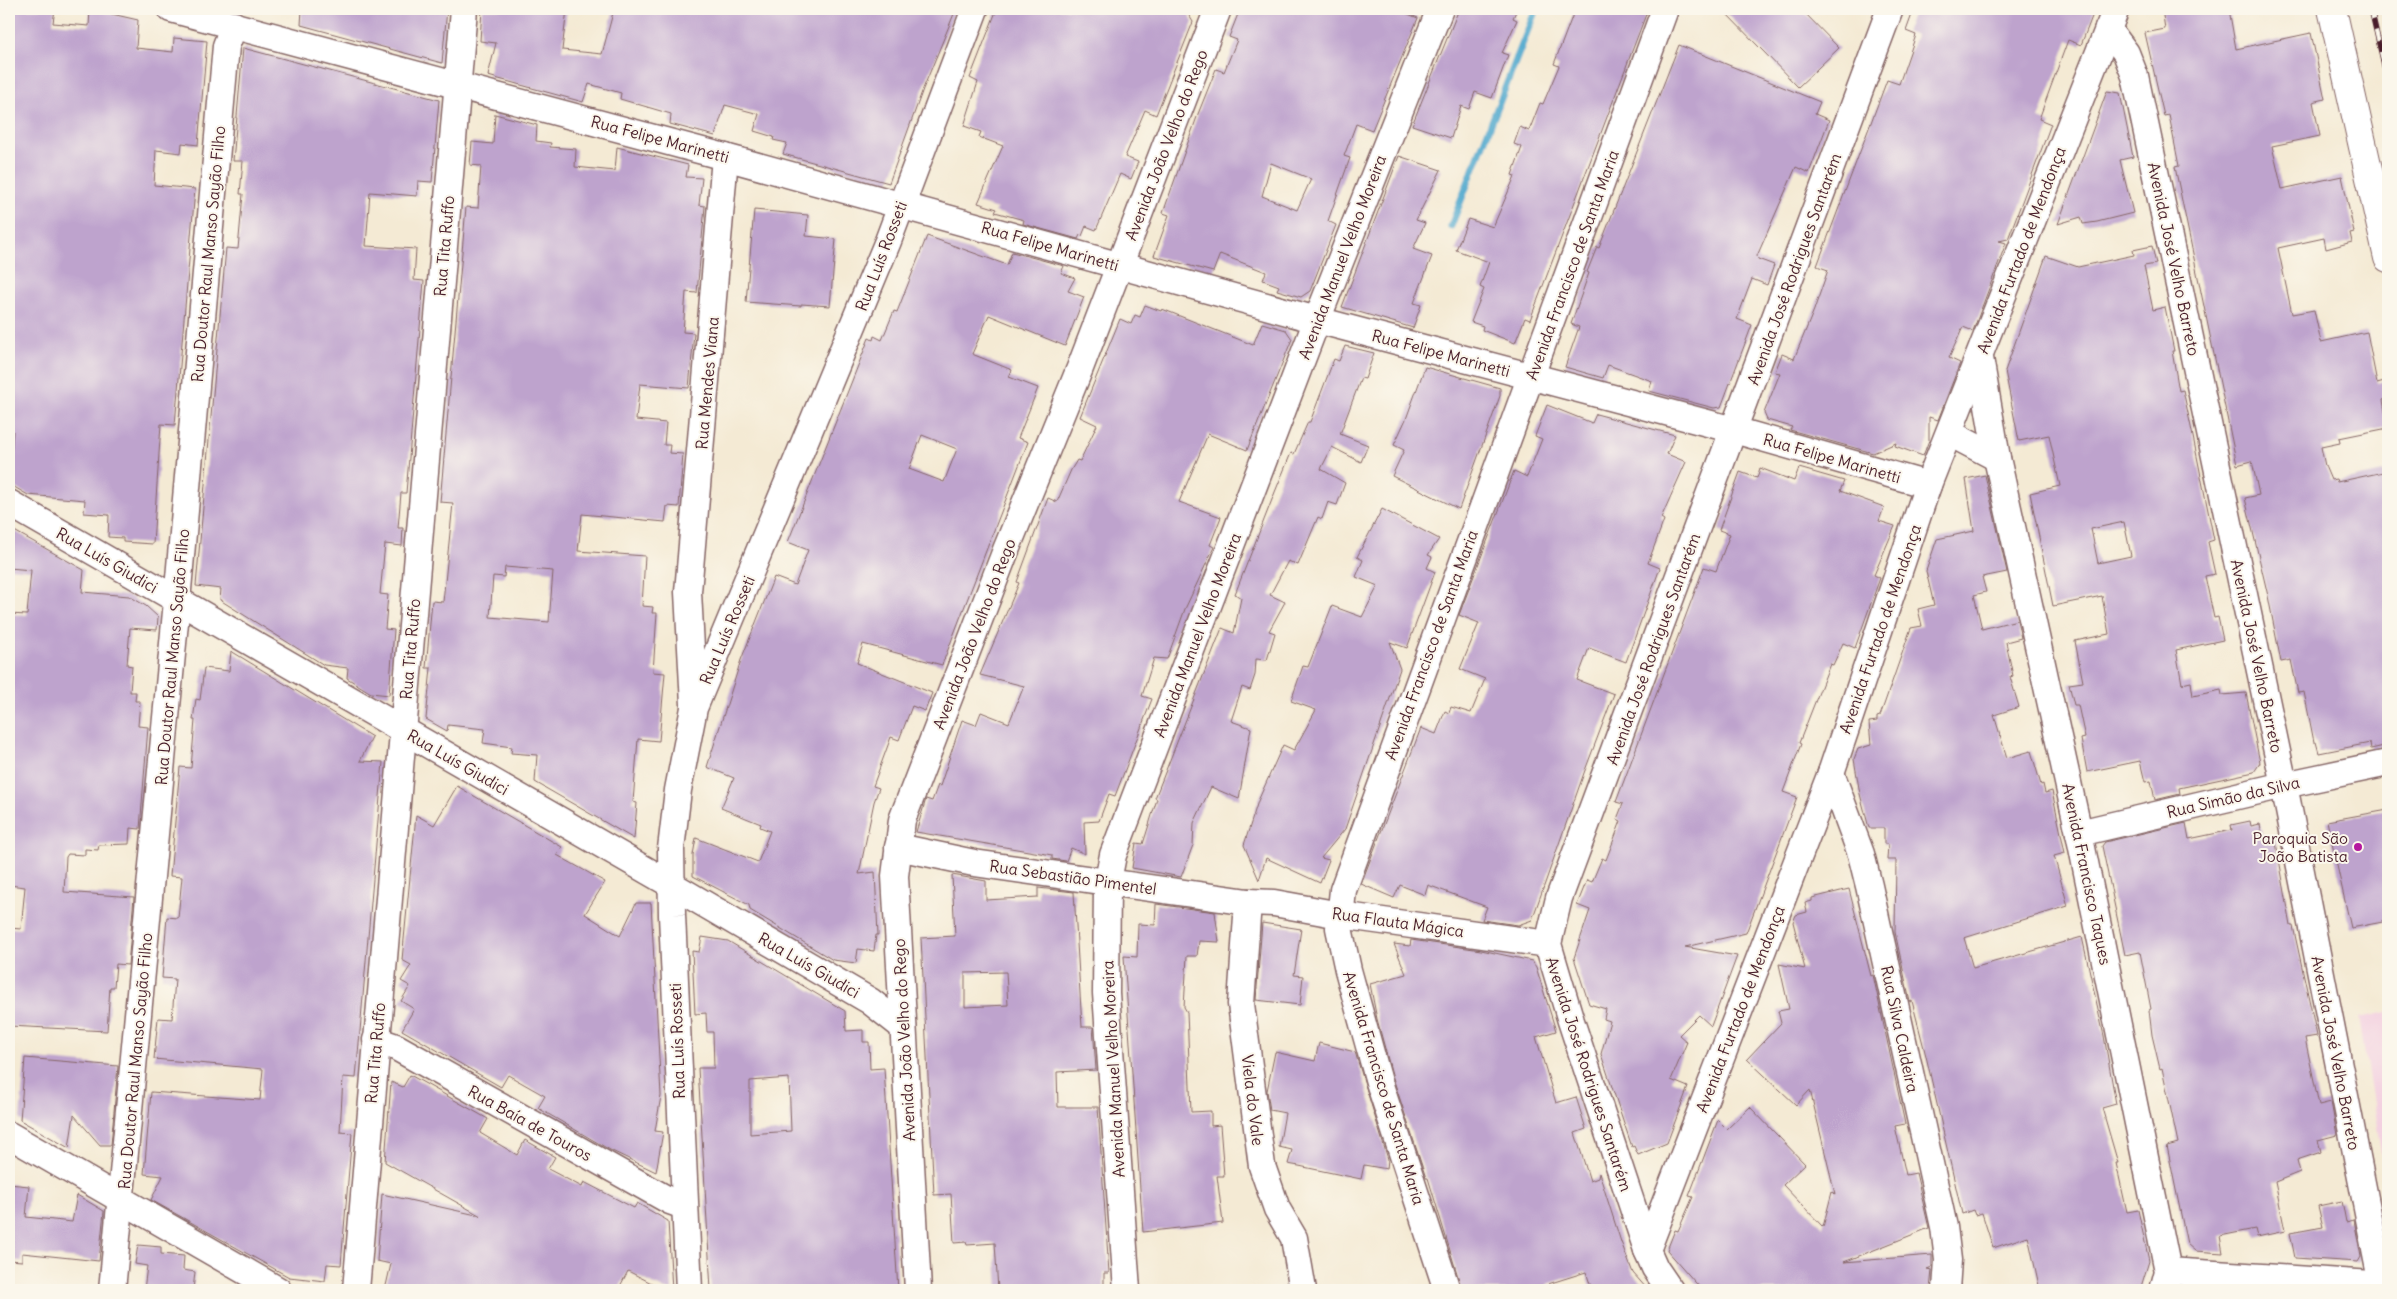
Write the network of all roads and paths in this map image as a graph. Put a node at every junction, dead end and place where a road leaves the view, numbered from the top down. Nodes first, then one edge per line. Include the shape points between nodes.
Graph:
1 (172, 9) edge
2 (464, 9) edge
3 (975, 9) edge
4 (1218, 9) edge
5 (1440, 9) edge
6 (1665, 9) edge
7 (1890, 9) edge
8 (2332, 9) edge
9 (2383, 9) edge
10 (2112, 19) edge
11 (234, 25) junction
12 (2388, 32) edge
13 (457, 85) junction
14 (725, 157) junction
15 (901, 205) junction
16 (2388, 258) edge
17 (1119, 265) junction
18 (1318, 320) junction
19 (1980, 358) junction
20 (1531, 377) junction
21 (1734, 430) junction
22 (1948, 438) junction
23 (1997, 458) junction
24 (1928, 485) junction
25 (9, 503) edge
26 (177, 600) junction
27 (688, 609) junction
28 (735, 612) junction
29 (694, 708) junction
30 (403, 731) junction
31 (2388, 763) edge
32 (1831, 773) junction
33 (2284, 784) junction
34 (2079, 833) junction
35 (898, 847) junction
36 (1108, 882) junction
37 (672, 885) junction
38 (1248, 902) junction
39 (1340, 915) junction
40 (1548, 944) junction
41 (903, 1027) junction
42 (376, 1040) junction
43 (9, 1135) edge
44 (122, 1200) junction
45 (684, 1206) junction
46 (1647, 1250) junction
47 (2165, 1281) edge
48 (2383, 1287) edge
49 (112, 1290) edge
50 (278, 1290) edge
51 (356, 1290) edge
52 (689, 1290) edge
53 (918, 1290) edge
54 (1127, 1290) edge
55 (1303, 1290) edge
56 (1448, 1290) edge
57 (1670, 1290) edge
58 (1946, 1290) edge

1 - 11 street, Rua Felipe Marinetti
2 - 13 street, Rua Tita Ruffo
3 - 15 street, Rua Luís Rosseti
4 - 17 street, Avenida João Velho do Rego
5 - 18 street, Avenida Manuel Velho Moreira
6 - 20 street, Avenida Francisco de Santa Maria
7 - 21 street, Avenida José Rodrigues Santarém
8 - 16 highway
9 - 12 path
10 - 19 street, Avenida Furtado de Mendonça via 1995,312
10 - 33 street, Avenida José Velho Barreto via 2135,76
11 - 13 street, Rua Felipe Marinetti
11 - 26 street, Rua Doutor Raul Manso Sayão Filho via 226,46
13 - 14 street, Rua Felipe Marinetti
13 - 30 street, Rua Tita Ruffo
14 - 15 street, Rua Felipe Marinetti
14 - 27 street, Rua Mendes Viana
15 - 17 street, Rua Felipe Marinetti
15 - 28 street, Rua Luís Rosseti
17 - 18 street, Rua Felipe Marinetti
17 - 35 street, Avenida João Velho do Rego via 902,820
18 - 20 street, Rua Felipe Marinetti
18 - 36 street, Avenida Manuel Velho Moreira via 1114,855
19 - 22 street, Avenida Furtado de Mendonça
19 - 23 street, Avenida Francisco Taques
20 - 21 street, Rua Felipe Marinetti
20 - 39 street, Avenida Francisco de Santa Maria via 1343,890
21 - 24 street, Rua Felipe Marinetti
21 - 40 street, Avenida José Rodrigues Santarém via 1558,898
22 - 23 street via 1957,437
22 - 24 street, Avenida Furtado de Mendonça
23 - 34 street, Avenida Francisco Taques
24 - 32 street, Avenida Furtado de Mendonça
25 - 26 street, Rua Luís Giudici
26 - 30 street, Rua Luís Giudici
26 - 44 street, Rua Doutor Raul Manso Sayão Filho
27 - 28 street via 710,621
27 - 29 street, Rua Mendes Viana
28 - 29 street, Rua Luís Rosseti
29 - 37 street, Rua Luís Rosseti via 678,790 671,849
30 - 37 street, Rua Luís Giudici
30 - 42 street, Rua Tita Ruffo
31 - 33 street, Rua Simão da Silva
32 - 46 street, Avenida Furtado de Mendonça
32 - 58 street, Rua Silva Caldeira via 1858,847 1871,896 1944,1227 1948,1260
33 - 34 street, Rua Simão da Silva
33 - 48 street, Avenida José Velho Barreto
34 - 47 street, Avenida Francisco Taques
35 - 36 street, Rua Sebastião Pimentel via 974,863
35 - 41 street, Avenida João Velho do Rego via 895,876
36 - 38 street, Rua Sebastião Pimentel
36 - 54 street, Avenida Manuel Velho Moreira via 1106,994
37 - 41 street, Rua Luís Giudici via 870,1001
37 - 45 street, Rua Luís Rosseti
38 - 39 street, Rua Flauta Mágica via 1274,903
38 - 55 street, Viela do Vale via 1241,1004 1262,1166 1276,1208 1294,1238
39 - 40 street, Rua Flauta Mágica
39 - 56 street, Avenida Francisco de Santa Maria via 1339,928 1348,970 1379,1082
40 - 46 street, Avenida José Rodrigues Santarém via 1570,1021
41 - 53 street, Avenida João Velho do Rego
42 - 45 street, Rua Baía de Touros via 396,1047 670,1202
42 - 51 street, Rua Tita Ruffo
43 - 44 street
44 - 49 street, Rua Doutor Raul Manso Sayão Filho
44 - 50 street
45 - 52 street, Rua Luís Rosseti
46 - 57 street, Avenida José Rodrigues Santarém
47 - 48 street

